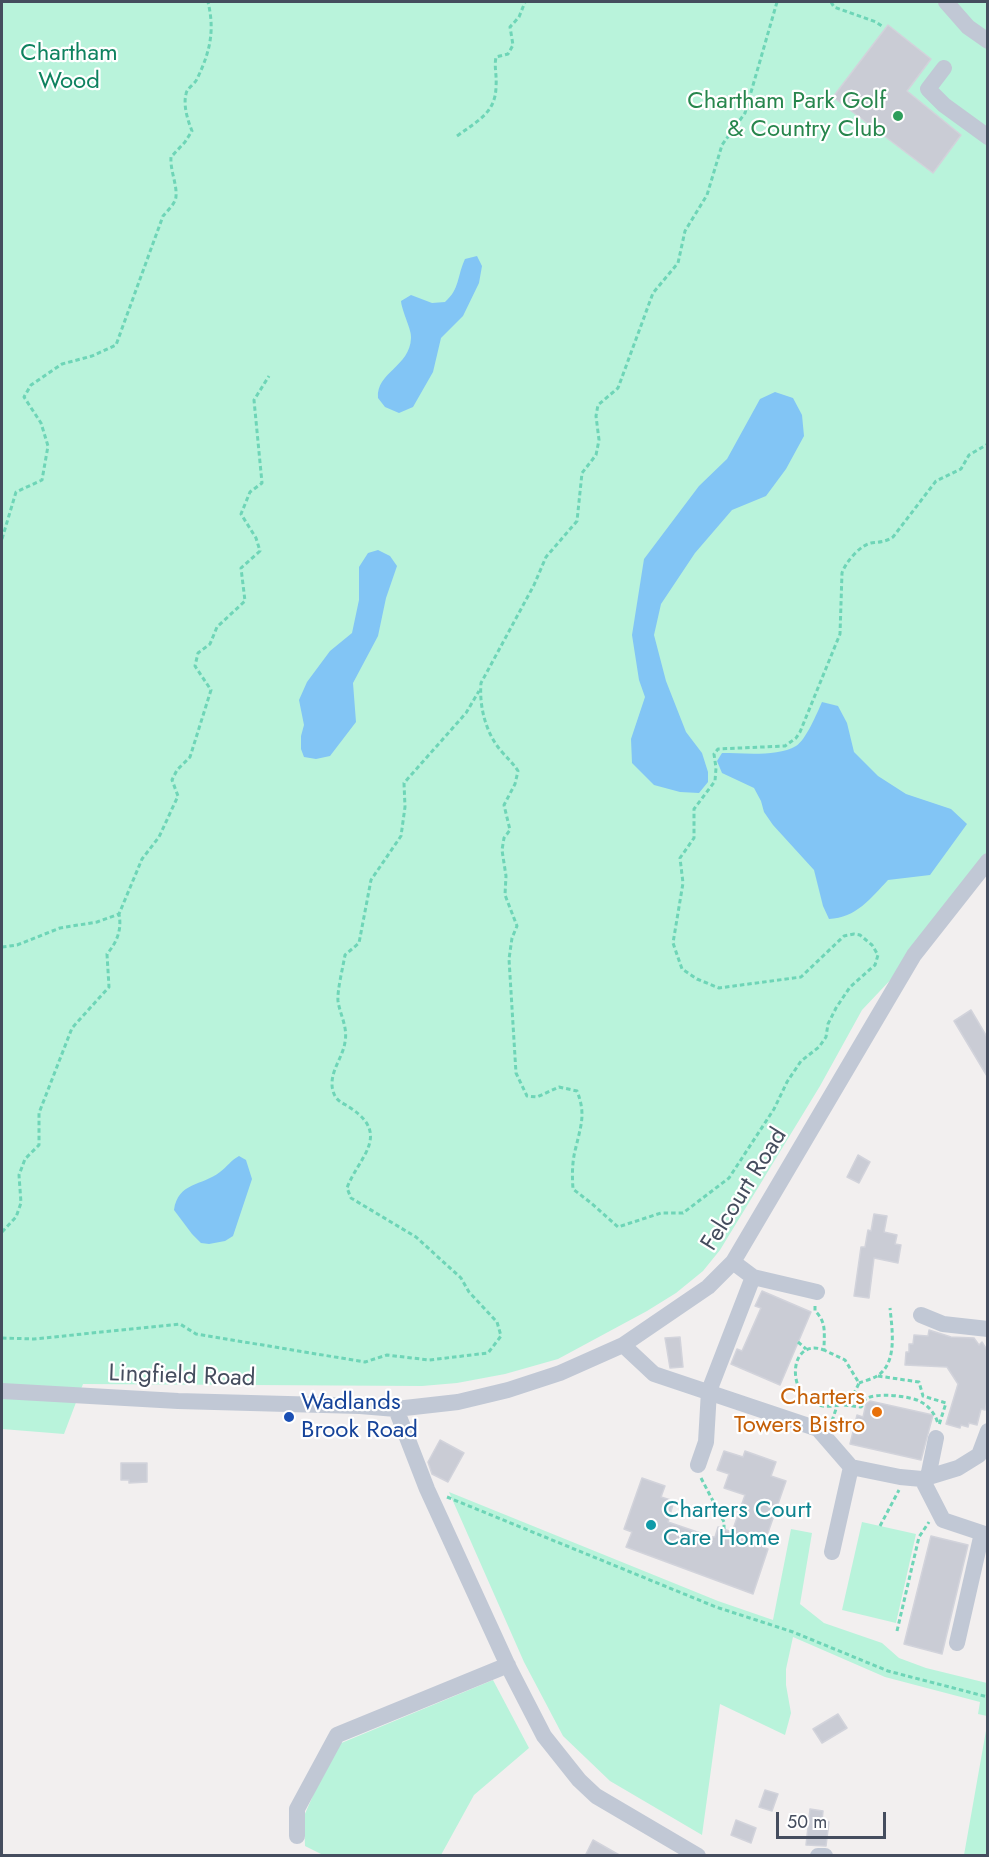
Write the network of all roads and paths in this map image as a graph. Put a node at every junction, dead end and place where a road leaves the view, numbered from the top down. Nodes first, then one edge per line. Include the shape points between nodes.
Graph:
1 (208, 2) edge
2 (525, 2) edge
3 (777, 2) edge
4 (831, 2) edge
5 (946, 2) edge
6 (882, 26) dead end
7 (987, 41) edge
8 (944, 68) dead end
9 (457, 136) dead end
10 (987, 137) edge
11 (269, 376) dead end
12 (987, 444) edge
13 (2, 539) edge
14 (480, 690) junction
15 (987, 861) edge
16 (119, 914) junction
17 (2, 947) edge
18 (2, 1232) edge
19 (733, 1262) junction
20 (753, 1277) junction
21 (817, 1292) joint
22 (890, 1308) dead end
23 (921, 1315) dead end
24 (987, 1329) edge
25 (2, 1338) edge
26 (798, 1342) dead end
27 (623, 1345) junction
28 (806, 1349) junction
29 (824, 1350) junction
30 (878, 1376) junction
31 (859, 1383) junction
32 (2, 1391) edge
33 (709, 1391) junction
34 (842, 1405) junction
35 (360, 1406) joint
36 (396, 1409) junction
37 (987, 1431) edge
38 (936, 1438) dead end
39 (698, 1465) joint
40 (851, 1467) junction
41 (900, 1477) junction
42 (925, 1478) junction
43 (427, 1489) junction
44 (941, 1515) junction
45 (880, 1526) dead end
46 (724, 1530) dead end
47 (985, 1534) edge
48 (832, 1552) dead end
49 (897, 1630) dead end
50 (957, 1643) dead end
51 (508, 1665) junction
52 (987, 1697) edge
53 (297, 1836) dead end
54 (698, 1856) edge
55 (818, 1856) edge
56 (825, 1856) edge

1 - 13 path via 211,46 195,82 186,92 192,131 171,157 177,195 164,216 116,345 62,364 31,385 24,397 41,423 48,446 42,480 16,492
2 - 9 path via 510,27 513,45 508,54 496,57 496,99 489,112
3 - 14 path via 744,113 722,145 707,195 684,231 678,262 653,293 618,388 598,405 599,440 596,455 582,473 577,521 546,557
4 - 6 path via 834,7
5 - 7 street
8 - 10 street via 928,89
11 - 16 path via 254,400 262,483 250,492 241,514 260,551 241,568 245,601 217,627 210,644 198,653 195,666 211,690 190,757 172,780 178,796 159,837 142,859
12 - 14 path via 969,455 961,469 936,481 893,537 861,547 844,566 840,634 796,738 785,746 718,749 714,754 715,782 694,809 694,838 680,858 683,883 673,943 682,969 719,988 801,977 844,936 854,934 872,945 878,955 875,965 850,987 828,1024 826,1037 801,1061 729,1178 683,1212 661,1213 618,1227 582,1198 573,1190 572,1170 583,1125 576,1091 559,1087 537,1097 527,1096 516,1072 509,960 517,926 505,895 502,850 510,830 504,805 518,771 487,727
14 - 25 path via 466,713 404,783 401,836 371,880 359,943 345,955 338,999 345,1044 333,1074 333,1090 340,1104 352,1109 368,1125 371,1140 366,1155 352,1173 347,1188 351,1198 416,1238 461,1278 497,1322 501,1336 488,1353 429,1360 387,1355 365,1362 196,1334 180,1324 34,1339
15 - 19 street, Felcourt Road via 914,955
16 - 17 path via 97,922 60,927
16 - 18 path via 121,924 116,943 107,954 109,987 72,1028 39,1113 39,1145 25,1159 19,1175 21,1203
19 - 20 street
19 - 27 street, Felcourt Road via 708,1287
20 - 21 street
20 - 33 street
21 - 29 path via 815,1311 824,1325
22 - 30 path via 893,1348
23 - 24 street via 943,1324
26 - 28 path
27 - 33 street via 654,1374
27 - 36 street, Felcourt Road via 560,1373 508,1390
28 - 29 path
28 - 34 path via 795,1368 796,1385 804,1397 818,1404
29 - 31 path via 845,1360
30 - 31 path
30 - 34 path via 919,1382 923,1396 946,1403 938,1428 932,1410 910,1398 875,1395 861,1407
31 - 34 path
32 - 35 street, Lingfield Road
33 - 39 street via 705,1443
33 - 40 street via 818,1429
35 - 36 street, Felcourt Road
36 - 43 street
37 - 42 street via 979,1455 958,1468
38 - 42 street
39 - 46 path
40 - 41 street
40 - 48 street
41 - 42 street
41 - 45 path via 898,1494
42 - 44 street
43 - 51 street
43 - 52 path via 888,1671
44 - 47 street via 943,1520
44 - 49 path via 928,1523 919,1537
47 - 50 street
51 - 53 street via 337,1735 297,1809
51 - 54 street via 544,1736 579,1780 596,1796
55 - 56 street

